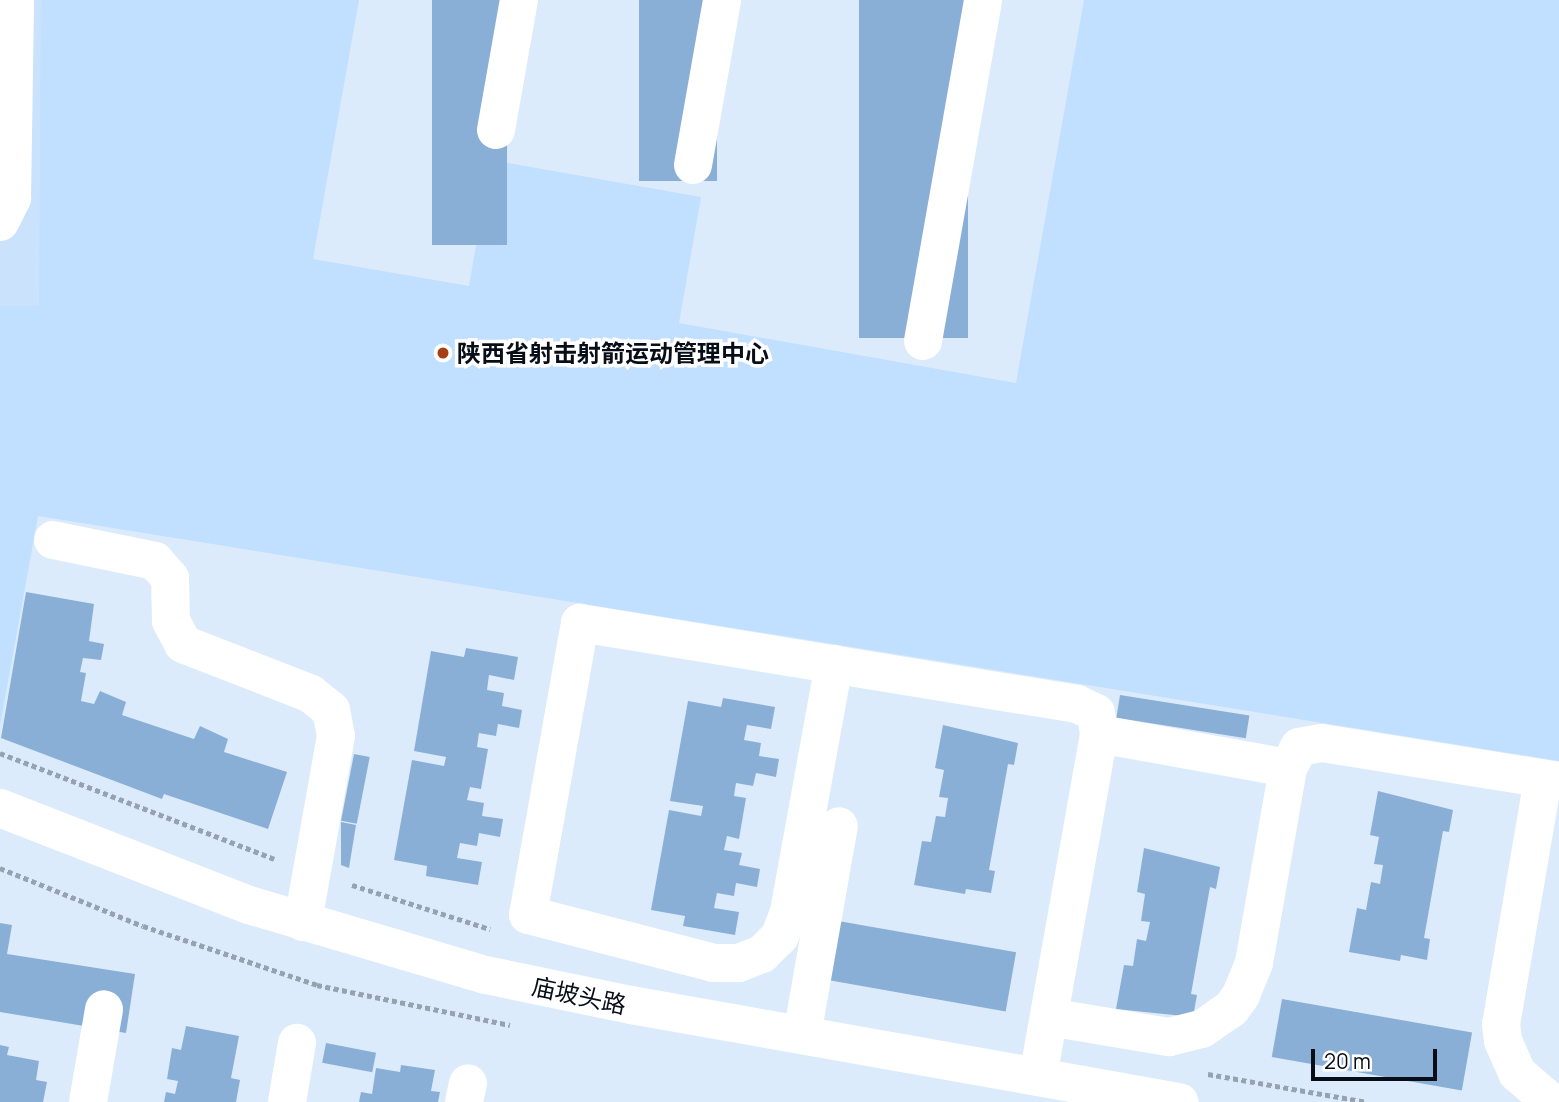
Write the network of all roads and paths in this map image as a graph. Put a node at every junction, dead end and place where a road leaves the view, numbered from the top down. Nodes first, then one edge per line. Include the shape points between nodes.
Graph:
1 (15, 0) edge
2 (519, 0) edge
3 (722, 0) edge
4 (983, 0) edge
5 (496, 130) dead end
6 (693, 164) dead end
7 (0, 222) edge
8 (923, 341) dead end
9 (53, 540) dead end
10 (834, 664) junction
11 (1098, 734) junction
12 (1288, 768) junction
13 (1551, 780) edge
14 (0, 808) edge
15 (839, 826) dead end
16 (303, 922) junction
17 (104, 1009) dead end
18 (1049, 1017) junction
19 (802, 1035) junction
20 (297, 1043) dead end
21 (1038, 1077) junction
22 (88, 1102) edge
23 (287, 1102) edge
24 (1180, 1102) edge
25 (1551, 1102) edge

1 - 7 street via 12,198
2 - 5 street
3 - 6 street
4 - 8 street
9 - 16 street via 155,561 170,578 171,621 183,644 311,694 331,710 336,736
10 - 10 street via 789,912 780,936 762,954 739,963 714,963 528,915 580,623
10 - 11 street via 1077,704 1096,713
11 - 12 street
11 - 18 street
12 - 13 street via 1299,747 1322,743
12 - 18 street via 1254,963 1231,1009 1202,1029 1169,1037
13 - 25 street via 1501,1024 1517,1073
14 - 16 street, 庙坡头路
15 - 19 street
16 - 19 street, 庙坡头路 via 486,975
17 - 22 street
18 - 21 street
19 - 21 street, 庙坡头路
20 - 23 street
21 - 24 street, 庙坡头路

